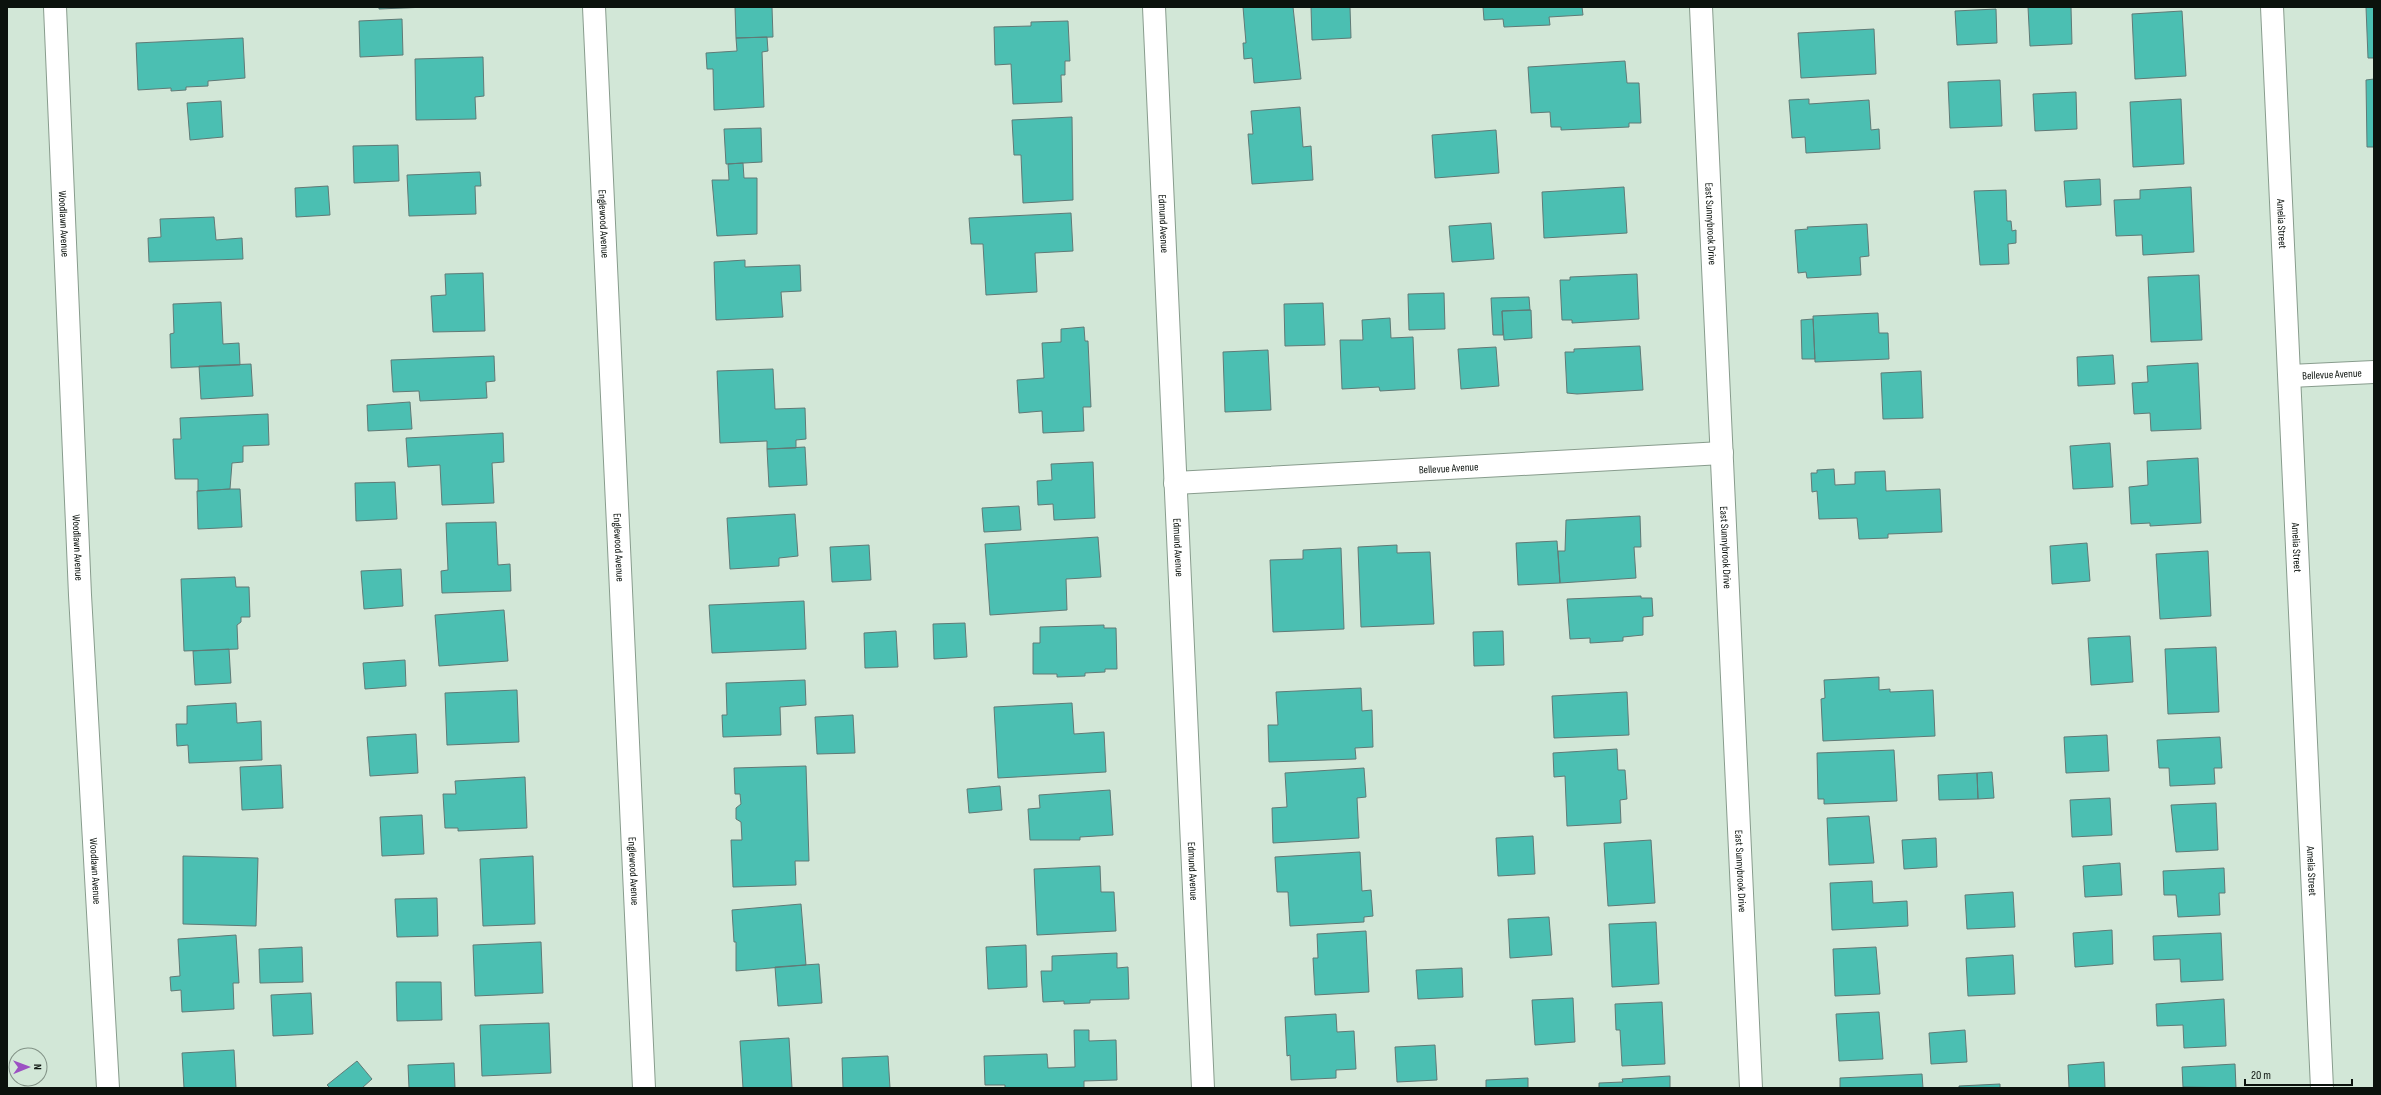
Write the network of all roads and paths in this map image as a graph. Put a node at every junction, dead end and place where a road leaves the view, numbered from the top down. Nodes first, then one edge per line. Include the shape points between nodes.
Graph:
1 (54, 7) edge
2 (594, 7) edge
3 (1154, 7) edge
4 (1701, 7) edge
5 (2272, 7) edge
6 (2374, 372) edge
7 (2290, 376) junction
8 (1722, 453) junction
9 (1175, 483) junction
10 (108, 1088) edge
11 (644, 1088) edge
12 (1203, 1088) edge
13 (1751, 1088) edge
14 (2322, 1088) edge

1 - 10 street, Woodlawn Avenue via 80,595
2 - 11 street, Englewood Avenue
3 - 9 street, Edmund Avenue
4 - 8 street, East Sunnybrook Drive
5 - 7 street, Amelia Street
6 - 7 street, Bellevue Avenue
7 - 14 street, Amelia Street
8 - 9 street, Bellevue Avenue
8 - 13 street, East Sunnybrook Drive
9 - 12 street, Edmund Avenue

